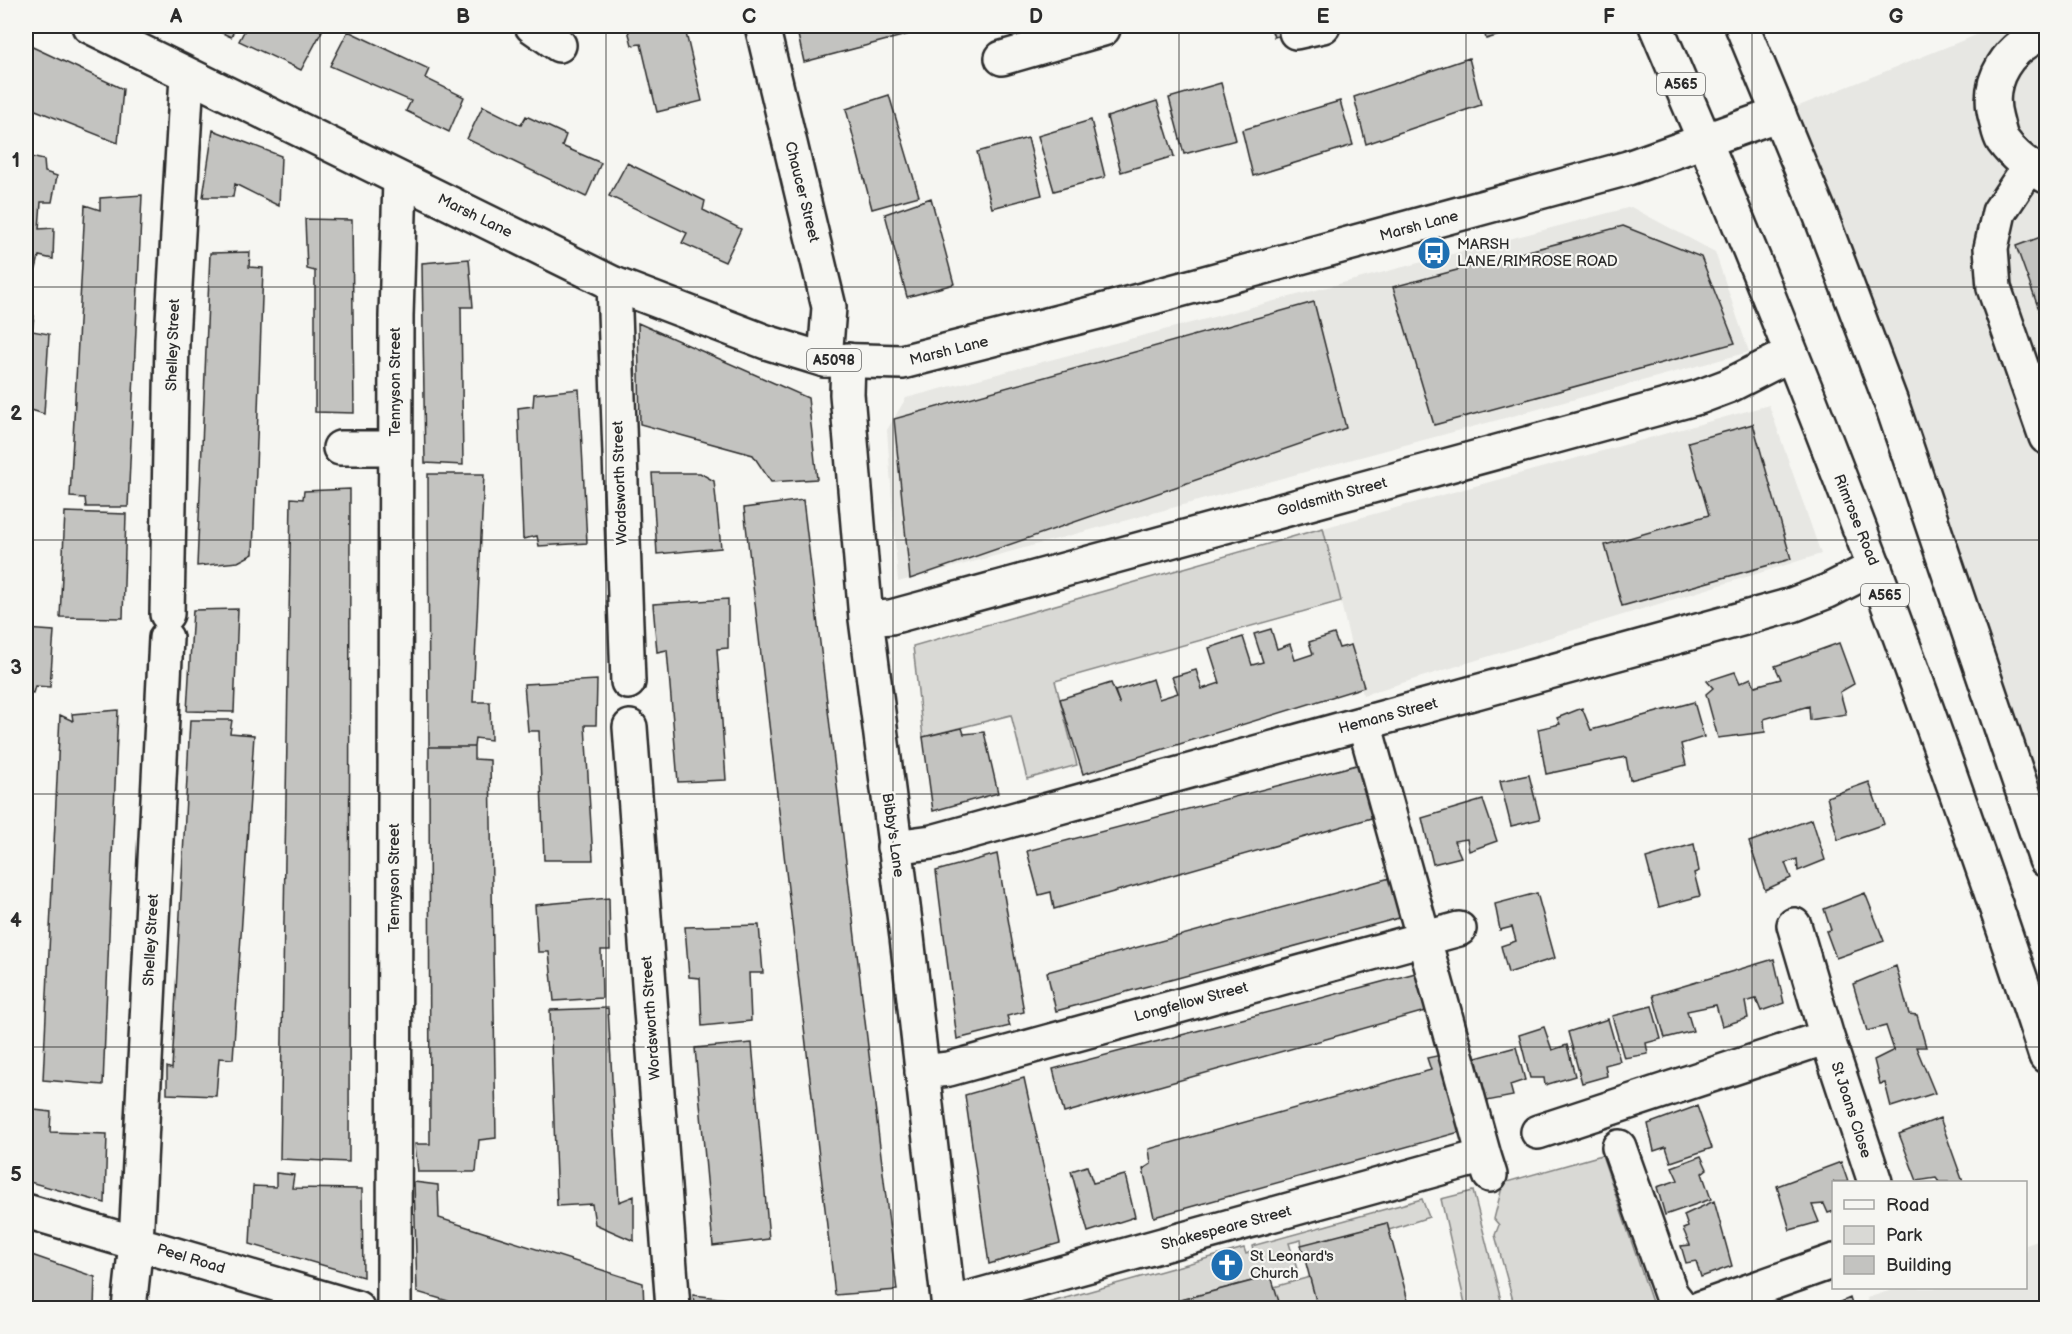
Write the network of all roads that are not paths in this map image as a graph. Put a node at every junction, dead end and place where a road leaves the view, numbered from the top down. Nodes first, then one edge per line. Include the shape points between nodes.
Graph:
1 (89, 26) edge
2 (532, 26) edge
3 (762, 26) edge
4 (1102, 26) edge
5 (1656, 26) edge
6 (1742, 26) edge
7 (2044, 34) edge
8 (559, 45) dead end
9 (1002, 58) dead end
10 (187, 76) junction
11 (1779, 114) junction
12 (1706, 142) junction
13 (2038, 171) edge
14 (400, 180) junction
15 (614, 284) junction
16 (1791, 354) junction
17 (837, 360) junction
18 (2046, 437) edge
19 (340, 448) dead end
20 (395, 448) junction
21 (1875, 567) junction
22 (866, 619) junction
23 (628, 682) dead end
24 (1364, 723) junction
25 (630, 727) dead end
26 (894, 847) junction
27 (2046, 860) edge
28 (1794, 925) dead end
29 (1460, 929) dead end
30 (1425, 938) junction
31 (1827, 1036) junction
32 (2046, 1056) edge
33 (922, 1072) junction
34 (1538, 1132) dead end
35 (1619, 1147) dead end
36 (1875, 1181) edge
37 (26, 1211) edge
38 (136, 1243) junction
39 (1832, 1261) edge
40 (949, 1306) edge
41 (129, 1308) edge
42 (357, 1308) edge
43 (394, 1308) edge
44 (673, 1308) edge
45 (1682, 1308) edge
46 (1701, 1308) edge

1 - 10 main road, Marsh Lane / A5098
2 - 8 main road
3 - 17 main road, Chaucer Street via 830,308
4 - 9 main road via 1103,29
5 - 12 main road, Rimrose Road / A565
6 - 11 main road
7 - 13 main road via 2015,49 1999,70 1992,103 2002,140
10 - 14 main road, Marsh Lane / A5098
10 - 38 main road, Shelley Street via 172,339 167,626
11 - 12 main road, Marsh Lane / A5098
11 - 27 main road via 1892,405
12 - 16 main road, Rimrose Road / A565
12 - 17 main road, Marsh Lane / A5098 via 1518,199 948,351 902,362
13 - 18 main road via 1999,212 1991,248 1994,288
14 - 15 main road, Marsh Lane / A5098
14 - 20 main road, Tennyson Street
15 - 17 main road, Marsh Lane / A5098 via 766,342
15 - 23 main road, Wordsworth Street
16 - 21 main road, Rimrose Road / A565
16 - 22 main road, Goldsmith Street via 1699,397 891,617
17 - 22 main road, Bibby's Lane via 847,394
19 - 20 main road, Tennyson Street
20 - 43 main road, Tennyson Street
21 - 24 main road, Hemans Street via 1792,604
21 - 32 main road, Rimrose Road / A565 via 1986,870
22 - 26 main road, Bibby's Lane
24 - 26 main road, Hemans Street via 932,842
24 - 30 main road
25 - 44 main road, Wordsworth Street
26 - 33 main road, Bibby's Lane
28 - 31 main road, St Joans Close
29 - 30 main road, Longfellow Street
30 - 33 main road, Longfellow Street via 949,1069
30 - 40 main road, Shakespeare Street via 1487,1166
31 - 34 main road
31 - 36 main road, St Joans Close
33 - 40 main road, Bibby's Lane
35 - 45 main road via 1671,1294
37 - 38 main road, Peel Road
38 - 41 main road, Shelley Street
38 - 42 main road, Peel Road
39 - 46 main road

